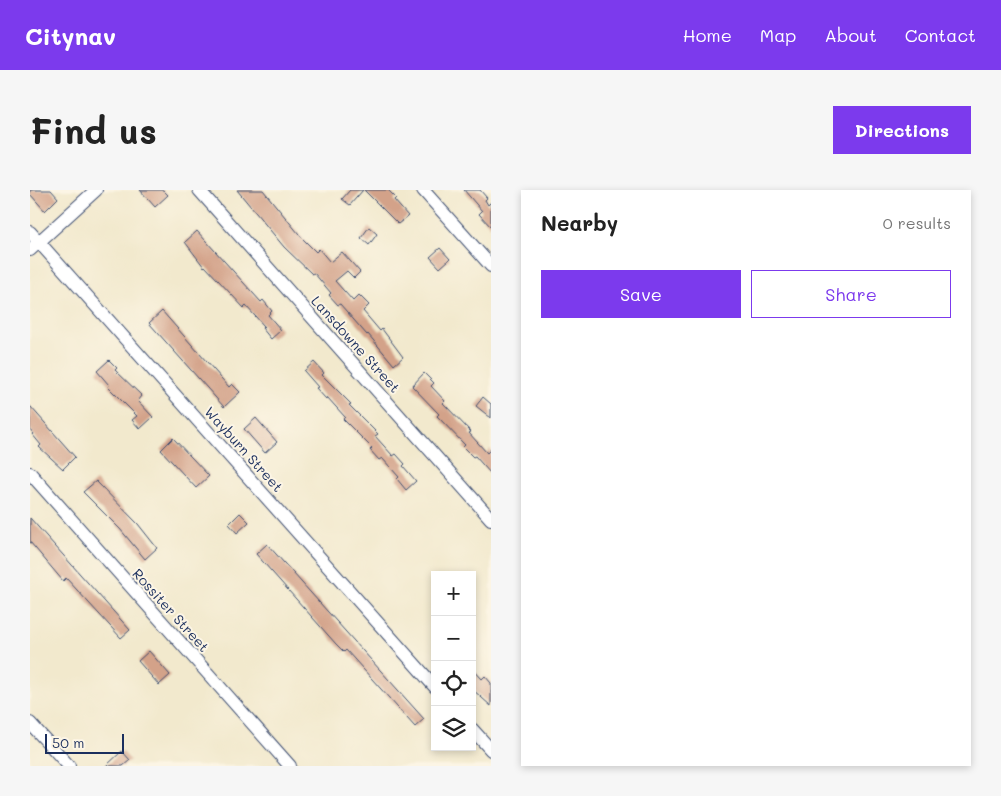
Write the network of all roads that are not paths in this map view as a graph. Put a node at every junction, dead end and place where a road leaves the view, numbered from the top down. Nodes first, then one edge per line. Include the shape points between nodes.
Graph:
1 (96, 190) edge
2 (199, 190) edge
3 (423, 190) edge
4 (30, 232) edge
5 (34, 246) edge
6 (491, 266) edge
7 (30, 473) edge
8 (491, 519) edge
9 (431, 683) edge
10 (30, 723) edge
11 (476, 733) edge
12 (491, 750) edge
13 (70, 766) edge
14 (290, 766) edge

1 - 5 street
2 - 8 street, Lansdowne Street
3 - 6 street
4 - 5 street, Wayburn Street
5 - 9 street, Wayburn Street
7 - 14 street, Rossiter Street
10 - 13 street
11 - 12 street

